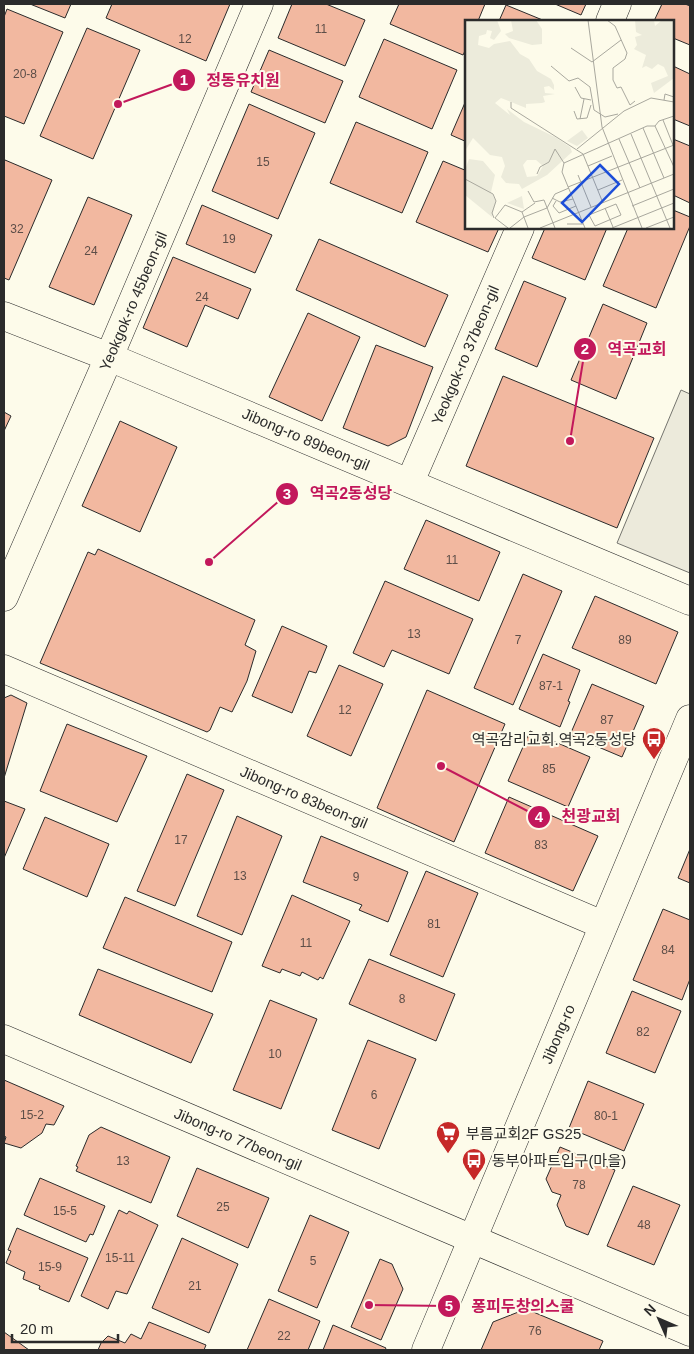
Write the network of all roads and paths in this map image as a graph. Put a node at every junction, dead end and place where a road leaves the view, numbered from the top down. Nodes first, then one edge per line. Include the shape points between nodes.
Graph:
1 (259, 4) edge
2 (618, 4) edge
3 (610, 20) edge
4 (520, 229) edge
5 (4, 316) edge
6 (109, 357) junction
7 (410, 482) junction
8 (4, 597) edge
9 (690, 601) edge
10 (4, 669) edge
11 (690, 719) edge
12 (603, 925) junction
13 (4, 1039) edge
14 (472, 1238) junction
15 (690, 1332) edge
16 (426, 1350) edge

1 - 6 street, Yeokgok-ro 45beon-gil
2 - 3 street
4 - 7 street, Yeokgok-ro 37beon-gil
5 - 6 street, Jibong-ro 89beon-gil
6 - 7 street, Jibong-ro 89beon-gil
6 - 8 street, Yeokgok-ro 45beon-gil
7 - 9 street, Jibong-ro 89beon-gil
10 - 12 street, Jibong-ro 83beon-gil
11 - 12 street, Jibong-ro
12 - 14 street, Jibong-ro
13 - 14 street, Jibong-ro 77beon-gil
14 - 15 street, Jibong-ro 77beon-gil
14 - 16 street, Jibong-ro

